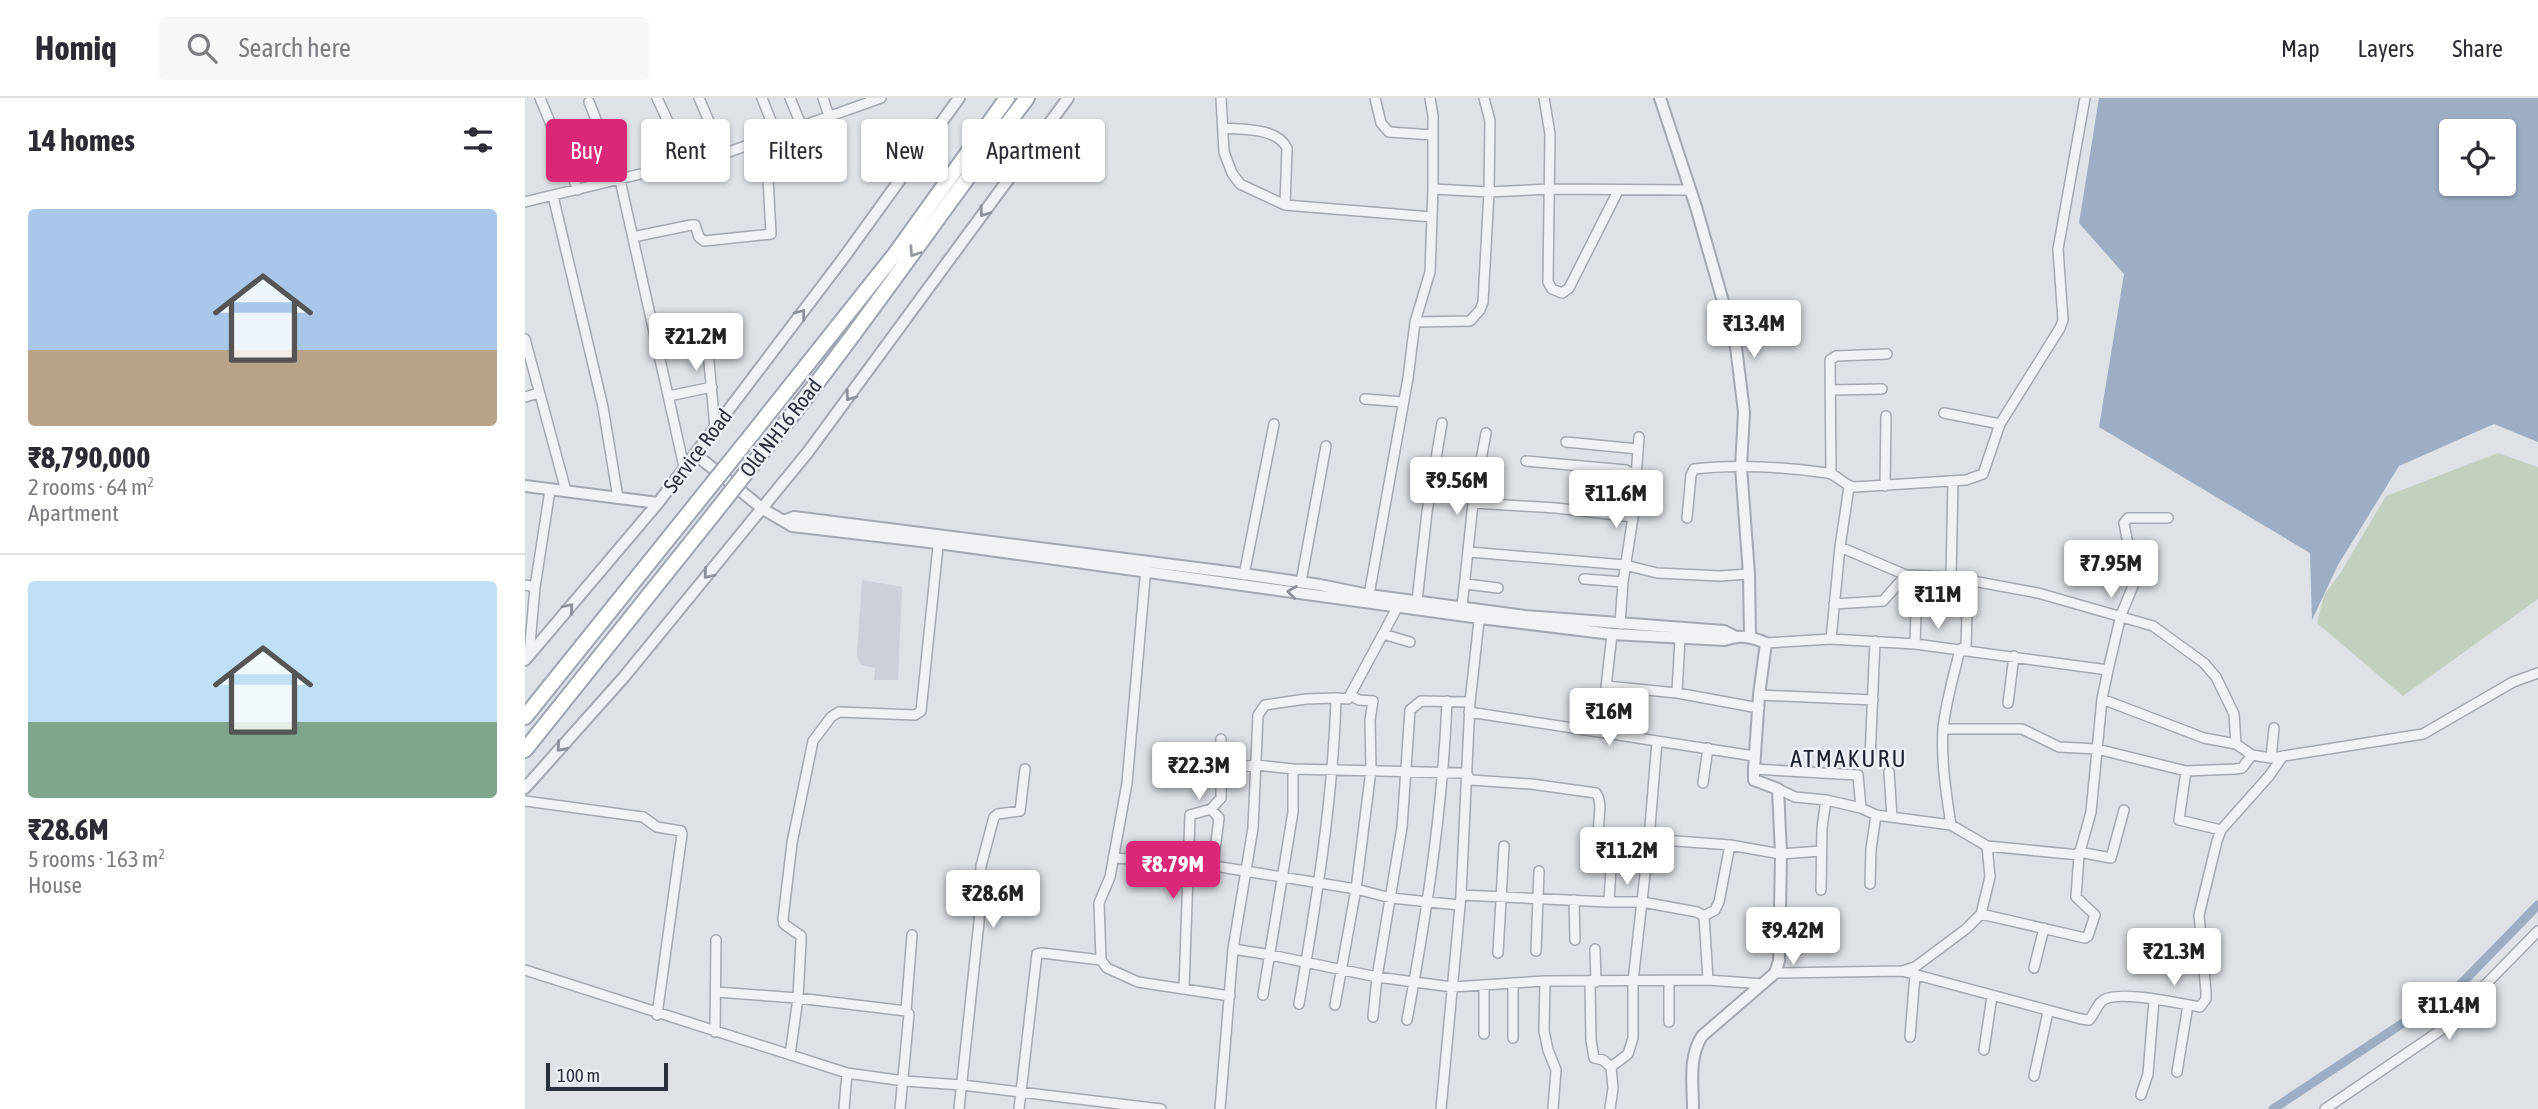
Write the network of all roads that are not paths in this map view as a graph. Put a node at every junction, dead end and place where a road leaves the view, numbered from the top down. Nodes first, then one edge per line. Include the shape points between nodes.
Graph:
1 (540, 98) edge
2 (657, 98) edge
3 (699, 98) edge
4 (762, 98) edge
5 (790, 98) edge
6 (823, 98) edge
7 (959, 98) edge
8 (1007, 98) edge
9 (1027, 98) edge
10 (1068, 98) edge
11 (1221, 98) edge
12 (1375, 98) edge
13 (1430, 98) edge
14 (1485, 98) edge
15 (1544, 98) edge
16 (1660, 98) edge
17 (2085, 98) edge
18 (878, 99) edge
19 (589, 102) dead end
20 (829, 116) junction
21 (596, 119) edge
22 (667, 119) edge
23 (708, 119) edge
24 (770, 119) edge
25 (799, 119) edge
26 (822, 119) edge
27 (1223, 128) junction
28 (1433, 135) junction
29 (612, 182) edge
30 (620, 182) edge
31 (768, 182) edge
32 (1433, 189) junction
33 (1550, 189) junction
34 (578, 190) junction
35 (1690, 190) junction
36 (1618, 191) junction
37 (1489, 192) junction
38 (553, 196) junction
39 (525, 202) edge
40 (1285, 205) junction
41 (1431, 217) junction
42 (633, 237) junction
43 (1415, 321) junction
44 (525, 339) edge
45 (657, 343) junction
46 (1887, 354) dead end
47 (712, 387) junction
48 (1882, 389) dead end
49 (1831, 390) junction
50 (539, 393) junction
51 (525, 397) edge
52 (669, 397) junction
53 (1365, 400) dead end
54 (1403, 402) junction
55 (1944, 413) dead end
56 (1886, 416) dead end
57 (1442, 423) dead end
58 (1275, 424) dead end
59 (2000, 424) junction
60 (715, 428) junction
61 (1486, 433) dead end
62 (1639, 438) dead end
63 (1566, 442) dead end
64 (1326, 446) dead end
65 (1637, 449) junction
66 (695, 454) junction
67 (1526, 461) dead end
68 (684, 467) junction
69 (1741, 467) junction
70 (1831, 473) junction
71 (1635, 476) junction
72 (1953, 481) junction
73 (525, 486) edge
74 (1885, 486) junction
75 (1849, 487) junction
76 (550, 489) junction
77 (566, 491) junction
78 (618, 498) junction
79 (658, 503) junction
80 (1473, 503) junction
81 (763, 509) junction
82 (1633, 517) junction
83 (1687, 518) dead end
84 (2168, 519) dead end
85 (939, 539) junction
86 (1840, 547) junction
87 (1469, 552) junction
88 (1625, 565) junction
89 (1146, 567) junction
90 (1749, 574) junction
91 (1244, 575) junction
92 (1906, 575) junction
93 (1951, 577) junction
94 (1584, 579) dead end
95 (1968, 581) junction
96 (1301, 582) junction
97 (1623, 582) junction
98 (1466, 584) junction
99 (525, 585) edge
100 (535, 587) junction
101 (1497, 588) dead end
102 (1369, 595) junction
103 (1417, 601) junction
104 (1834, 604) junction
105 (1398, 606) junction
106 (1462, 607) junction
107 (1916, 612) dead end
108 (1480, 614) junction
109 (2121, 615) junction
110 (1620, 624) junction
111 (1383, 634) junction
112 (1612, 634) junction
113 (528, 635) edge
114 (1750, 637) junction
115 (1680, 638) junction
116 (1729, 638) junction
117 (1831, 639) junction
118 (1875, 641) junction
119 (1410, 642) dead end
120 (1766, 643) junction
121 (1915, 644) junction
122 (1960, 649) junction
123 (2014, 656) junction
124 (527, 657) edge
125 (2108, 670) junction
126 (2538, 673) edge
127 (1606, 685) junction
128 (1677, 693) junction
129 (1350, 695) junction
130 (1759, 695) junction
131 (1336, 698) junction
132 (2102, 699) junction
133 (1873, 700) junction
134 (1447, 701) junction
135 (2008, 703) dead end
136 (1470, 707) junction
137 (1759, 708) junction
138 (525, 717) edge
139 (2274, 728) dead end
140 (1943, 729) junction
141 (1601, 732) junction
142 (1221, 739) dead end
143 (1657, 741) junction
144 (2236, 744) junction
145 (1708, 748) junction
146 (2097, 749) junction
147 (525, 750) edge
148 (2252, 755) junction
149 (1754, 756) junction
150 (2283, 756) junction
151 (2271, 758) junction
152 (1870, 759) dead end
153 (1257, 765) junction
154 (1221, 768) junction
155 (1025, 769) dead end
156 (1293, 769) junction
157 (1332, 769) junction
158 (1754, 769) junction
159 (1371, 770) junction
160 (1406, 771) junction
161 (2186, 771) junction
162 (1444, 772) junction
163 (1889, 772) dead end
164 (1466, 773) junction
165 (1703, 783) dead end
166 (525, 788) edge
167 (1778, 789) junction
168 (1826, 800) junction
169 (525, 801) edge
170 (1861, 808) junction
171 (1211, 809) junction
172 (2124, 810) dead end
173 (1876, 814) junction
174 (1892, 817) junction
175 (1951, 825) junction
176 (2221, 830) junction
177 (1649, 839) junction
178 (1730, 845) junction
179 (1504, 846) dead end
180 (1987, 846) junction
181 (1821, 851) junction
182 (2079, 853) junction
183 (1781, 854) junction
184 (1113, 859) junction
185 (1190, 862) junction
186 (1213, 866) junction
187 (1611, 867) dead end
188 (1246, 871) junction
189 (1539, 871) dead end
190 (1283, 878) junction
191 (1319, 883) junction
192 (1870, 884) dead end
193 (1356, 889) junction
194 (1821, 890) dead end
195 (1502, 896) junction
196 (1391, 898) junction
197 (1537, 898) junction
198 (1460, 900) junction
199 (1574, 900) junction
200 (1426, 901) junction
201 (1609, 902) junction
202 (1642, 902) junction
203 (1981, 914) junction
204 (1703, 916) junction
205 (2044, 928) junction
206 (2538, 931) edge
207 (912, 935) dead end
208 (716, 940) dead end
209 (1575, 940) dead end
210 (1233, 949) junction
211 (1595, 949) dead end
212 (1536, 951) dead end
213 (1498, 953) dead end
214 (1271, 955) junction
215 (1101, 960) junction
216 (1306, 962) junction
217 (1342, 968) junction
218 (2034, 968) dead end
219 (525, 970) edge
220 (1902, 971) junction
221 (1775, 973) junction
222 (1915, 975) junction
223 (1377, 976) junction
224 (1708, 980) junction
225 (1545, 981) junction
226 (1633, 981) junction
227 (1669, 981) junction
228 (1414, 982) junction
229 (1593, 982) junction
230 (1513, 983) junction
231 (1763, 984) junction
232 (1483, 985) junction
233 (1452, 987) junction
234 (1184, 989) junction
235 (716, 992) junction
236 (1263, 995) dead end
237 (1230, 996) junction
238 (1992, 996) junction
239 (798, 998) junction
240 (2154, 1000) junction
241 (1299, 1004) dead end
242 (1335, 1005) dead end
243 (2188, 1005) junction
244 (906, 1011) junction
245 (2048, 1012) junction
246 (657, 1015) junction
247 (1373, 1017) dead end
248 (1407, 1020) dead end
249 (1669, 1022) dead end
250 (715, 1032) junction
251 (1484, 1034) dead end
252 (1910, 1037) dead end
253 (1513, 1038) dead end
254 (1984, 1050) dead end
255 (790, 1055) junction
256 (1611, 1067) junction
257 (2178, 1072) dead end
258 (846, 1073) junction
259 (2034, 1076) dead end
260 (904, 1081) junction
261 (962, 1085) junction
262 (1021, 1092) junction
263 (2141, 1095) dead end
264 (843, 1109) edge
265 (901, 1109) edge
266 (959, 1109) edge
267 (1019, 1109) edge
268 (1161, 1109) edge
269 (1220, 1109) edge
270 (1441, 1109) edge
271 (1553, 1109) edge
272 (1610, 1109) edge
273 (1693, 1109) edge
274 (2325, 1109) edge

1 - 34 street
2 - 22 street
3 - 23 street
4 - 24 street
5 - 25 street
6 - 20 street
60 -> 7 street, Service Road
8 - 138 main road, Old NH16 Road, bridge via 895,254
9 -> 147 main road, Old NH16 Road, bridge via 894,282
10 -> 81 street
11 - 27 street
12 - 28 street via 1381,124 1389,132
13 - 28 street
14 - 37 street via 1490,121
15 - 33 street via 1551,134
16 - 35 street
17 - 59 street via 2058,249 2063,320
18 - 20 street
19 - 21 street
20 - 26 street
27 - 40 street via 1224,152 1235,178
27 - 40 street via 1268,133 1283,141 1287,148
28 - 32 street
29 - 34 street
30 - 42 street
31 - 42 street via 771,233 704,241 691,225
32 - 37 street
32 - 41 street
33 - 36 street
33 - 36 street via 1548,282 1562,293 1569,288
33 - 37 street
34 - 38 street
35 - 36 street
35 - 69 street via 1736,347 1744,412
37 - 43 street via 1486,284 1480,310 1470,321
38 - 39 street
38 - 78 street via 603,407
40 - 41 street
41 - 43 street via 1430,272
42 - 45 street
43 - 54 street
44 - 50 street
45 - 47 street via 704,336
45 - 52 street
46 - 49 street via 1832,356
47 - 52 street
47 - 60 street
48 - 49 street
49 - 70 street
50 - 51 street
50 - 77 street
52 - 68 street
53 - 54 street
54 - 102 street
55 - 59 street
56 - 74 street
57 - 103 street
58 - 91 street
59 - 72 street via 1983,474
60 - 66 street, Service Road
61 - 80 street
62 - 65 street
63 - 65 street
64 - 96 street
65 - 71 street
66 - 68 street, Service Road
66 - 81 street
67 - 71 street via 1626,470
68 - 79 street, Service Road
69 - 70 street
69 - 83 street via 1694,468
69 - 90 street
70 - 75 street
71 - 82 street
72 - 74 street
72 - 93 street
73 - 76 street
74 - 75 street
75 - 86 street
76 - 77 street
76 - 100 street
77 - 78 street
78 - 79 street
124 -> 79 street, Service Road
80 - 82 street
80 - 87 street
81 - 85 street via 792,526
81 -> 166 street
82 - 88 street
84 - 109 street via 2125,520 2135,581
85 - 89 street
85 - 239 street via 921,711 915,715 839,712 813,741 792,843 783,919 801,936
86 - 92 street
86 - 104 street
87 - 88 street
87 - 98 street
88 - 90 street via 1657,573
88 - 97 street
89 - 91 street
105 -> 89 street
89 - 184 street via 1127,783
90 - 114 street
91 - 96 street
92 - 93 street
92 - 104 street via 1883,601
93 - 95 street
94 - 97 street
95 - 109 street
95 - 122 street via 1966,647
96 - 102 street
97 - 110 street
98 - 101 street
98 - 106 street
99 - 100 street
100 - 113 street
102 - 103 street
103 - 106 street
104 - 117 street
105 - 108 street
105 - 111 street
106 - 108 street
107 - 121 street
108 - 110 street
108 - 112 street
108 - 136 street
109 - 125 street
109 - 144 street via 2164,632 2211,670 2234,714
110 - 116 street via 1724,631
111 - 119 street
111 - 129 street
112 - 115 street
112 - 127 street
113 - 124 street
114 - 116 street
114 - 120 street
115 - 116 street
115 - 128 street
117 - 118 street
117 - 120 street
118 - 121 street
118 - 133 street
120 - 130 street
121 - 122 street
122 - 123 street
122 - 140 street
123 - 125 street
123 - 135 street
125 - 132 street
126 - 150 street via 2513,682 2423,734
127 - 128 street
127 - 141 street
128 - 137 street
129 - 131 street
129 - 159 street via 1373,701
130 - 133 street
130 - 137 street
131 - 153 street via 1265,705 1258,715
131 - 157 street
132 - 144 street via 2204,738
132 - 146 street
133 - 152 street
134 - 136 street
134 - 160 street via 1417,701 1409,710
134 - 162 street
136 - 141 street
136 - 164 street
137 - 149 street
139 - 151 street
140 - 146 street via 2022,729 2059,747
140 - 175 street
141 - 143 street
142 - 154 street
143 - 145 street
143 - 177 street
144 - 148 street
145 - 149 street
145 - 165 street
146 - 161 street
146 - 182 street via 2091,812
148 - 151 street
148 - 161 street via 2242,768
149 - 158 street
150 - 151 street
150 - 176 street
153 - 154 street
153 - 156 street
153 - 188 street
154 - 171 street via 1221,798
155 - 261 street via 1020,811 994,817 981,866
156 - 157 street
156 - 190 street via 1293,811
157 - 159 street
157 - 191 street
158 - 167 street via 1754,780
158 - 170 street via 1858,775
159 - 160 street
159 - 193 street
160 - 162 street
160 - 196 street
161 - 176 street via 2179,820
162 - 164 street
162 - 200 street
163 - 174 street
164 - 177 street via 1471,780 1596,793 1601,802 1600,840
164 - 198 street
167 - 168 street via 1795,797
167 - 183 street
168 - 170 street
168 - 181 street
169 - 246 street via 643,817 657,827 681,831
170 - 173 street
171 - 185 street via 1190,815
171 - 186 street via 1219,818
172 - 182 street via 2111,858
173 - 174 street
173 - 192 street
174 - 175 street
175 - 180 street
176 - 243 street via 2199,915 2206,999 2200,1007
177 - 178 street
177 - 202 street
178 - 183 street
178 - 204 street via 1720,902
179 - 195 street
180 - 182 street
180 - 203 street via 1990,877
181 - 183 street
181 - 194 street
182 - 205 street via 2076,897 2095,915 2088,936
183 - 221 street
184 - 185 street
184 - 215 street via 1099,903
185 - 186 street
185 - 234 street
186 - 188 street
187 - 201 street
188 - 190 street
188 - 210 street
189 - 197 street
190 - 191 street
190 - 214 street
191 - 193 street
191 - 216 street
193 - 196 street
193 - 217 street
195 - 197 street
195 - 198 street
195 - 213 street
196 - 200 street
196 - 223 street
197 - 199 street
197 - 212 street
198 - 200 street
198 - 233 street
199 - 201 street
199 - 209 street
200 - 228 street
201 - 202 street
202 - 204 street
202 - 226 street
203 - 205 street
203 - 220 street via 1915,967
204 - 224 street
205 - 218 street
206 - 274 street via 2441,1030
207 - 244 street
208 - 235 street
210 - 214 street
210 - 237 street
211 - 229 street
214 - 216 street
214 - 236 street
215 - 234 street via 1107,968 1138,982
215 - 262 street via 1037,954
216 - 217 street
216 - 241 street
217 - 223 street
217 - 242 street
219 - 246 street
220 - 221 street
220 - 222 street
221 - 231 street
222 - 238 street
222 - 252 street
223 - 228 street
223 - 247 street
224 - 227 street
224 - 231 street
225 - 229 street
225 - 230 street
225 - 271 street via 1544,1031 1556,1070
226 - 227 street
226 - 229 street
226 - 256 street via 1633,1038 1628,1054
227 - 249 street
228 - 233 street
228 - 248 street
229 - 256 street via 1594,1058
230 - 232 street
230 - 253 street
231 - 273 street via 1702,1035 1692,1066
232 - 233 street
232 - 251 street
233 - 270 street
234 - 237 street
235 - 239 street
235 - 250 street
237 - 269 street
238 - 245 street
238 - 254 street
239 - 244 street
239 - 255 street
240 - 243 street
240 - 245 street via 2109,997 2089,1020
240 - 263 street via 2148,1074
243 - 257 street
244 - 260 street
245 - 259 street
246 - 250 street
250 - 255 street
255 - 258 street
256 - 272 street
258 - 260 street
258 - 264 street
260 - 261 street
260 - 265 street
261 - 262 street
261 - 266 street
262 - 267 street
262 - 268 street

